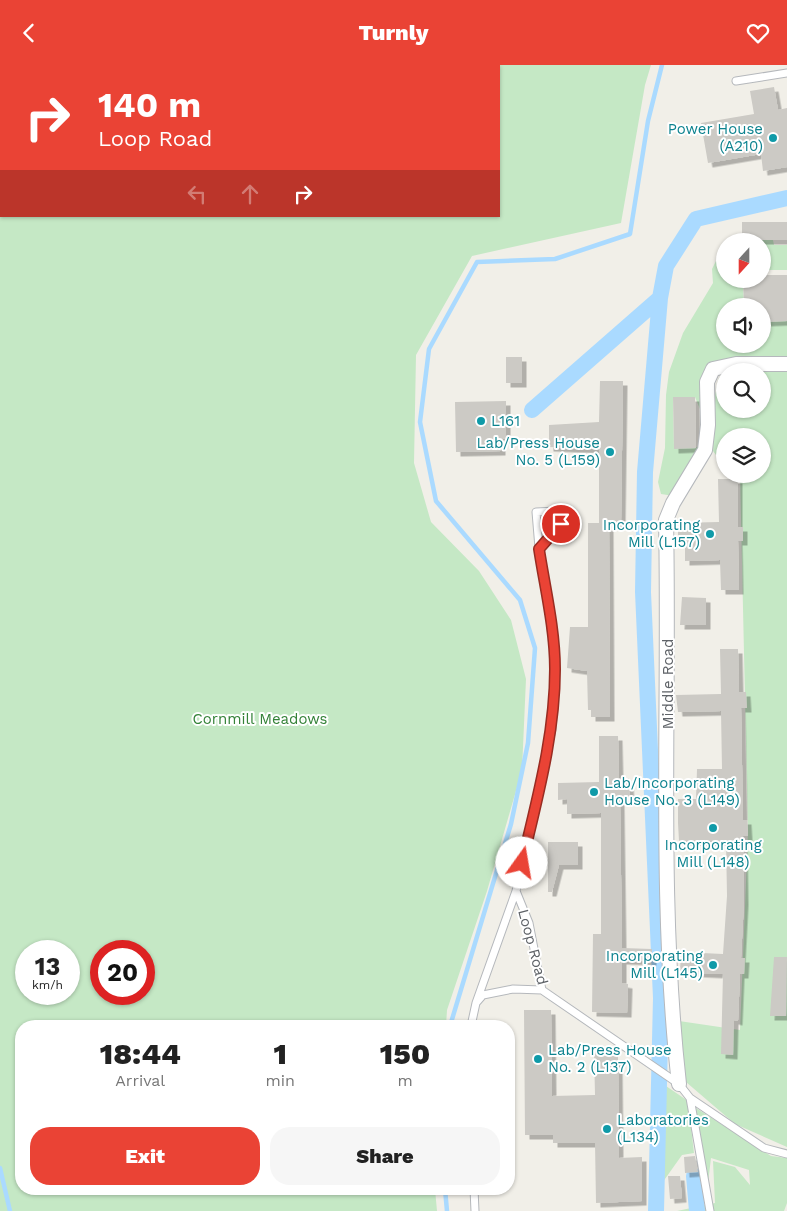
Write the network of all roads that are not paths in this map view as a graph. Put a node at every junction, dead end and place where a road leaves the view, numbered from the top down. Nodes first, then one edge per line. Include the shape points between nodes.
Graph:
1 (787, 73) edge
2 (736, 81) dead end
3 (787, 364) edge
4 (539, 549) junction
5 (516, 891) junction
6 (542, 989) junction
7 (476, 1003) junction
8 (472, 1020) edge
9 (674, 1081) junction
10 (690, 1098) junction
11 (787, 1154) edge
12 (474, 1195) edge
13 (475, 1211) edge
14 (710, 1211) edge

1 - 2 lane
3 - 9 street, Middle Road via 736,364 713,369 707,381 705,450 666,520 668,843
4 - 4 lane, Loop Road via 536,513 558,511 564,515 561,524
4 - 5 lane, Loop Road via 550,618 555,686 552,729
5 - 6 lane, Loop Road via 529,923
5 - 7 lane
6 - 7 lane via 513,989 483,995
6 - 9 lane, Loop Road
7 - 8 lane
9 - 10 lane, Loop Road
10 - 11 lane via 764,1148
10 - 14 lane
12 - 13 lane

